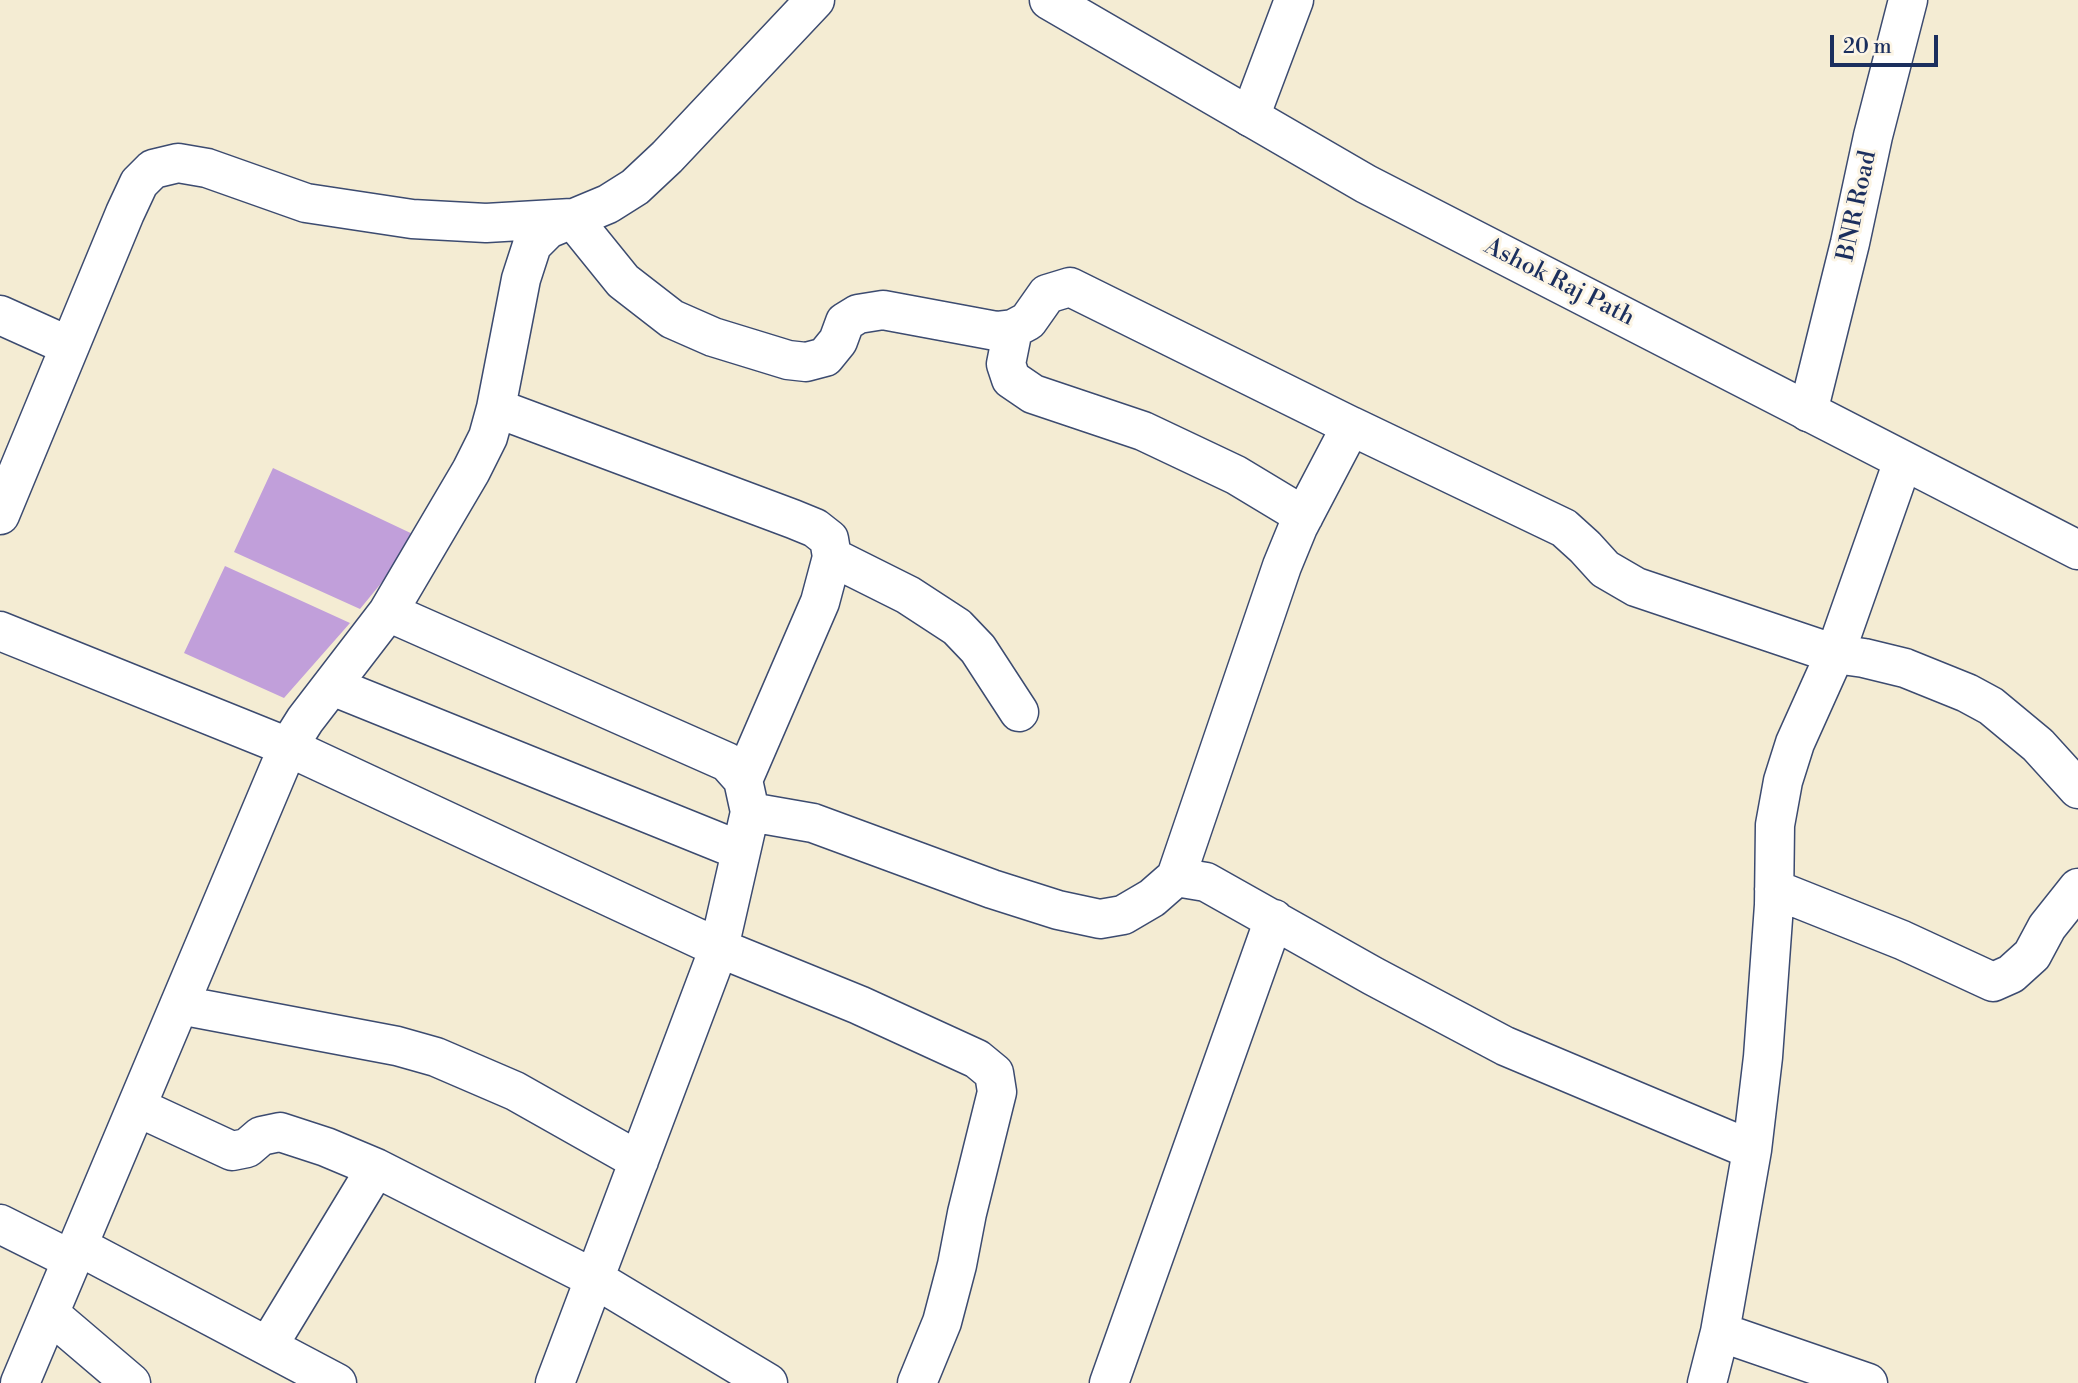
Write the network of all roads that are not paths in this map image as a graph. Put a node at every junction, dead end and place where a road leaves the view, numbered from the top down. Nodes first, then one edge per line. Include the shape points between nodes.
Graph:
1 (815, 0) edge
2 (1049, 0) edge
3 (1294, 0) edge
4 (1908, 0) edge
5 (1250, 117) junction
6 (572, 218) junction
7 (0, 315) edge
8 (1013, 329) junction
9 (69, 346) junction
10 (496, 408) junction
11 (1808, 412) junction
12 (1351, 426) junction
13 (1903, 460) junction
14 (0, 515) edge
15 (1304, 516) junction
16 (2078, 550) edge
17 (832, 558) junction
18 (388, 612) junction
19 (0, 631) edge
20 (1835, 654) junction
21 (332, 685) junction
22 (1019, 712) dead end
23 (288, 747) junction
24 (2078, 789) edge
25 (746, 796) junction
26 (741, 851) junction
27 (1176, 877) junction
28 (2078, 887) edge
29 (1774, 889) junction
30 (1274, 919) junction
31 (719, 948) junction
32 (180, 1005) junction
33 (137, 1107) junction
34 (1752, 1150) junction
35 (639, 1161) junction
36 (376, 1168) junction
37 (0, 1224) edge
38 (75, 1253) junction
39 (595, 1279) junction
40 (50, 1314) junction
41 (1720, 1332) junction
42 (268, 1346) junction
43 (20, 1383) edge
44 (131, 1383) edge
45 (337, 1383) edge
46 (555, 1383) edge
47 (768, 1383) edge
48 (917, 1383) edge
49 (1109, 1383) edge
50 (1707, 1383) edge
51 (1868, 1383) edge

1 - 6 street via 635,187
2 - 5 street, Ashok Raj Path
3 - 5 street
4 - 11 street, BNR Road
5 - 11 street, Ashok Raj Path via 1366,184
6 - 8 street via 623,281 672,319 788,360 825,357 845,322 858,314 883,310 996,331
6 - 9 street via 486,223 412,219 306,202 207,168 178,163 153,169 139,183
6 - 10 street via 548,229 532,245
7 - 9 street
8 - 12 street via 1028,321 1047,294 1070,287
8 - 15 street via 1006,364 1011,379 1033,394 1143,431 1236,475
9 - 14 street
10 - 17 street via 804,524 829,539
10 - 18 street via 471,471
11 - 13 street, Ashok Raj Path
12 - 15 street
12 - 20 street via 1564,528 1605,569 1636,587
13 - 16 street, Ashok Raj Path
13 - 20 street
15 - 27 street via 1282,566
17 - 22 street via 908,595 957,627 978,649
17 - 25 street
18 - 21 street
18 - 25 street via 727,762
19 - 23 street
20 - 24 street via 1905,668 1967,692 2038,746
20 - 29 street via 1783,781 1775,825
21 - 23 street
21 - 26 street
23 - 31 street
23 - 32 street
25 - 26 street
25 - 27 street via 992,889 1100,919 1123,915
26 - 31 street
27 - 30 street via 1206,882
28 - 29 street via 2047,927 2032,956 1993,982
29 - 34 street
30 - 34 street via 1505,1046
30 - 49 street
31 - 35 street
31 - 48 street via 859,1005 977,1059 994,1073 997,1092 957,1265 942,1322
32 - 33 street
32 - 35 street via 436,1057 514,1091
33 - 36 street via 232,1151 279,1132
33 - 38 street
34 - 41 street
35 - 39 street
36 - 39 street
36 - 42 street
37 - 38 street
38 - 40 street
38 - 42 street
39 - 46 street
39 - 47 street
40 - 43 street
40 - 44 street
41 - 50 street
41 - 51 street
42 - 45 street

